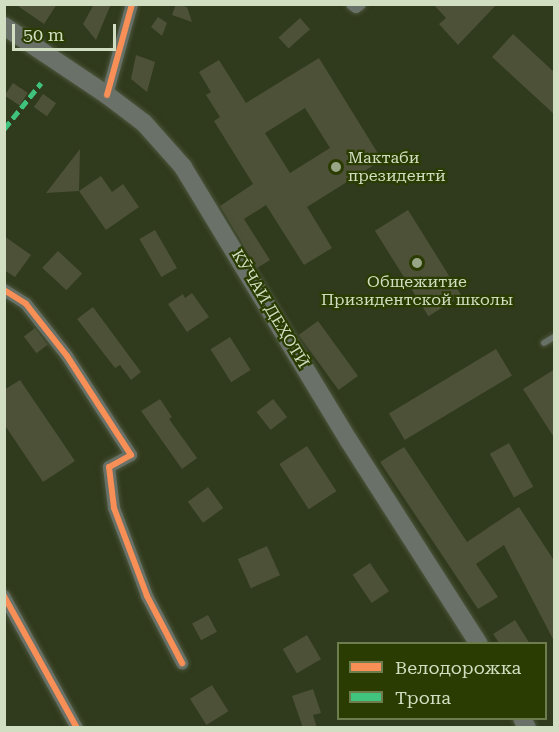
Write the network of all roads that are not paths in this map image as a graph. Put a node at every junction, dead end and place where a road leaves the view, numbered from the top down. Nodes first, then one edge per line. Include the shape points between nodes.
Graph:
1 (132, 4) edge
2 (352, 4) edge
3 (360, 4) edge
4 (4, 26) edge
5 (107, 95) junction
6 (4, 290) edge
7 (555, 337) edge
8 (544, 343) dead end
9 (4, 596) edge
10 (478, 642) edge
11 (182, 663) dead end
12 (76, 728) edge

1 - 5 street
2 - 3 street
4 - 5 main road, КӮЧАИ ДЕҲОТӢ
5 - 10 main road, КӮЧАИ ДЕҲОТӢ via 144,123 183,167
6 - 11 street via 26,304 67,356 131,455 110,466 114,508 147,596
7 - 8 lane
9 - 12 street

